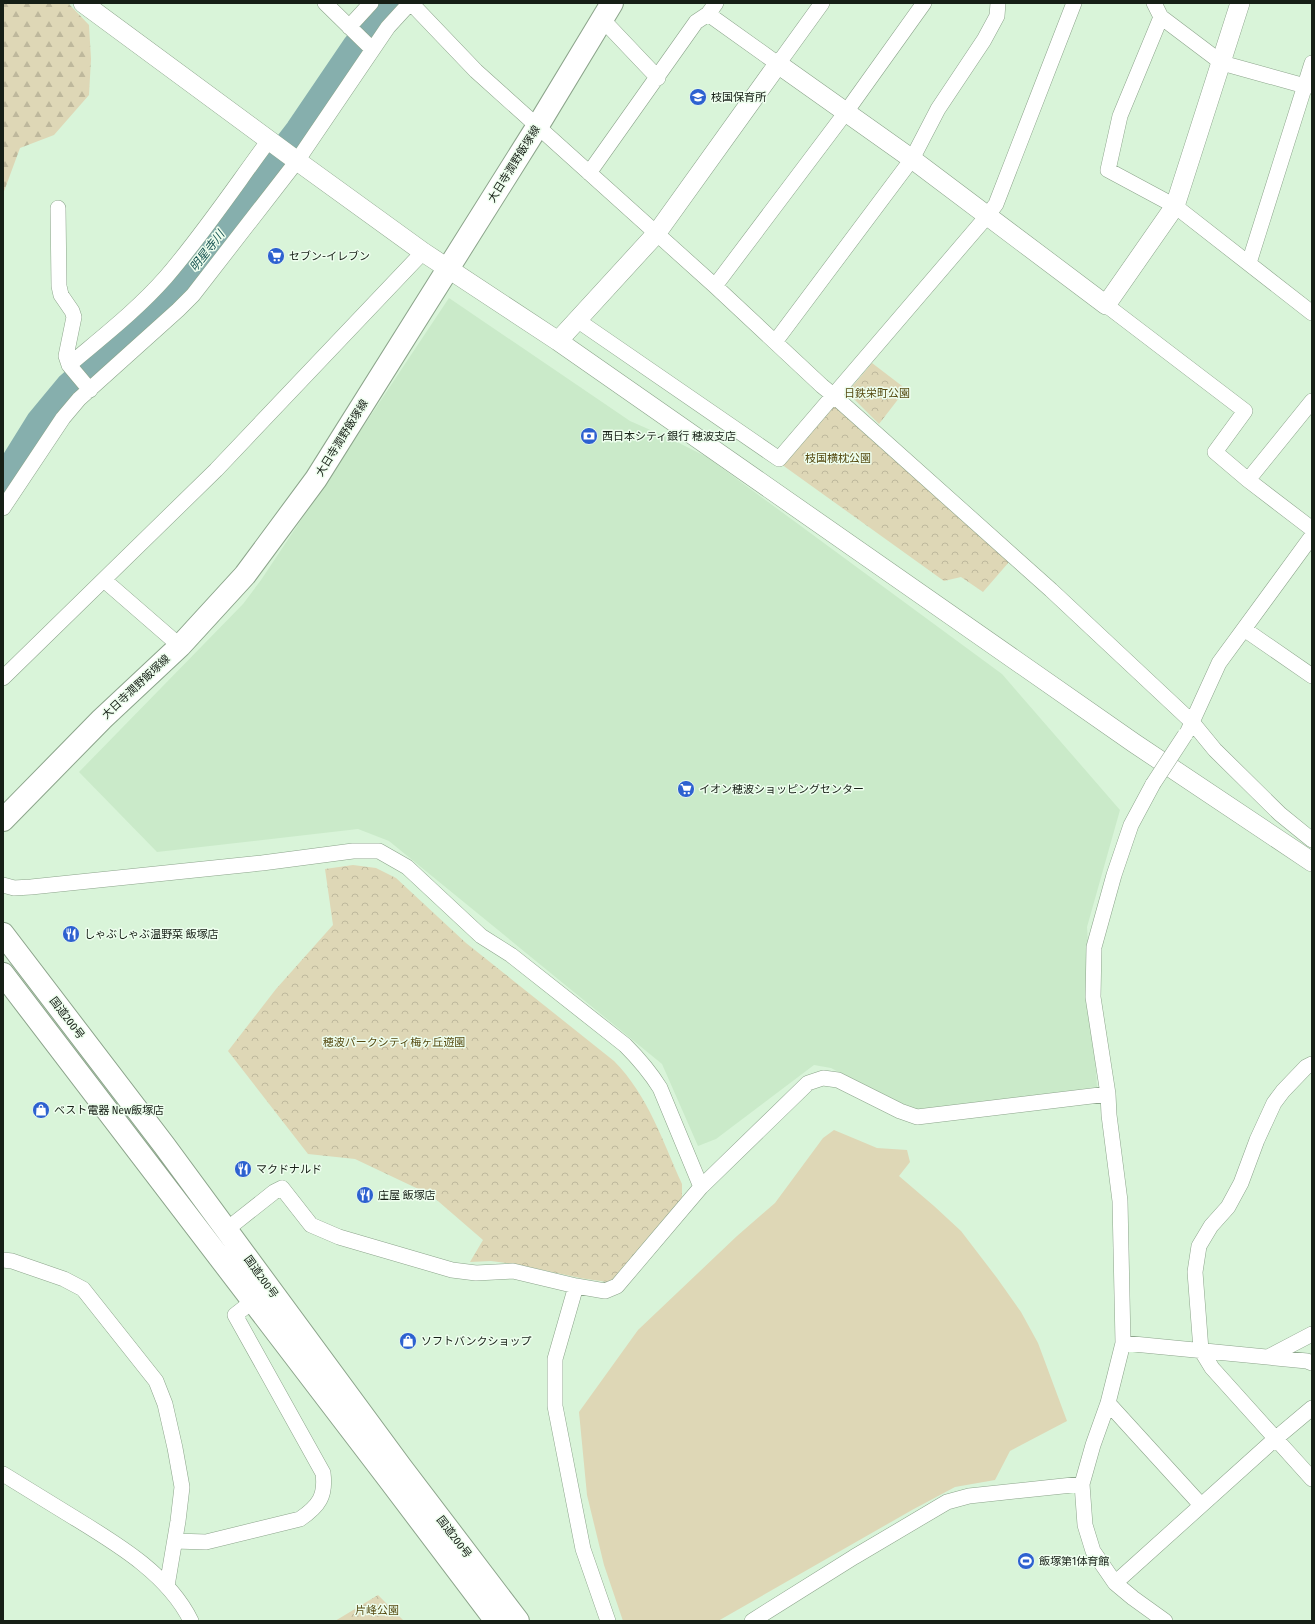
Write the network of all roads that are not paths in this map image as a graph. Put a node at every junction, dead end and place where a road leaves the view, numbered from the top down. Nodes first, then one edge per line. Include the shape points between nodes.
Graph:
1 (83, 3) edge
2 (326, 3) edge
3 (371, 3) edge
4 (410, 3) edge
5 (822, 3) edge
6 (924, 3) edge
7 (998, 3) edge
8 (1074, 3) edge
9 (1154, 3) edge
10 (1240, 3) edge
11 (712, 9) edge
12 (608, 11) edge
13 (1161, 17) junction
14 (360, 37) junction
15 (1222, 63) junction
16 (1312, 63) edge
17 (778, 64) junction
18 (658, 78) junction
19 (1308, 86) edge
20 (846, 112) junction
21 (537, 127) junction
22 (283, 151) junction
23 (912, 159) junction
24 (589, 173) junction
25 (1175, 206) junction
26 (58, 208) dead end
27 (988, 216) junction
28 (656, 234) junction
29 (423, 252) junction
30 (1249, 263) junction
31 (449, 268) junction
32 (715, 286) junction
33 (1106, 305) junction
34 (1312, 313) edge
35 (577, 320) junction
36 (558, 340) junction
37 (775, 342) junction
38 (72, 368) junction
39 (88, 388) junction
40 (833, 395) junction
41 (1312, 401) edge
42 (1248, 480) junction
43 (3, 508) edge
44 (1311, 536) edge
45 (104, 580) junction
46 (1244, 628) junction
47 (180, 646) junction
48 (1312, 676) edge
49 (3, 678) edge
50 (1189, 729) junction
51 (3, 820) edge
52 (1312, 840) edge
53 (1312, 862) edge
54 (3, 885) edge
55 (3, 934) edge
56 (3, 974) edge
57 (1312, 1064) edge
58 (1108, 1094) junction
59 (701, 1187) junction
60 (226, 1230) junction
61 (3, 1260) edge
62 (576, 1286) junction
63 (253, 1301) junction
64 (1312, 1334) edge
65 (1123, 1343) junction
66 (1201, 1350) junction
67 (1268, 1357) junction
68 (1312, 1363) edge
69 (1108, 1403) junction
70 (1312, 1408) edge
71 (1276, 1439) junction
72 (3, 1474) edge
73 (1312, 1479) edge
74 (1082, 1484) junction
75 (1201, 1505) junction
76 (175, 1541) junction
77 (1115, 1583) junction
78 (167, 1586) junction
79 (191, 1621) edge
80 (496, 1621) edge
81 (518, 1621) edge
82 (608, 1621) edge
83 (752, 1621) edge
84 (1164, 1621) edge

1 - 22 street
2 - 14 street
3 - 14 street
4 - 14 street via 388,27
4 - 21 street via 476,71
5 - 17 street
6 - 20 street
7 - 23 street via 997,16 984,40 938,109
8 - 27 street via 996,204
9 - 13 street
10 - 15 street
11 - 17 street
11 - 18 street via 696,22
12 - 18 street
12 - 21 main road, 大日寺潤野飯塚線
13 - 15 street
13 - 25 street via 1120,116 1108,170
14 - 22 street
15 - 19 street
15 - 25 street
16 - 19 street
17 - 20 street
17 - 28 street
18 - 24 street
19 - 30 street
20 - 23 street
20 - 32 street
21 - 24 street
21 - 31 main road, 大日寺潤野飯塚線
22 - 29 street
22 - 38 street via 198,237 166,277 137,307
22 - 39 street via 192,294 178,310
23 - 27 street
23 - 37 street
24 - 28 street
25 - 30 street
25 - 33 street
26 - 38 street via 59,286 61,295 74,317 66,356
27 - 33 street
27 - 40 street
28 - 32 street
28 - 35 street
29 - 31 street
29 - 45 street via 216,470
30 - 34 street
31 - 36 street
31 - 47 main road, 大日寺潤野飯塚線 via 316,479 246,575
32 - 37 street
33 - 42 street via 1245,411 1216,452
35 - 36 street
35 - 40 street via 779,459
36 - 53 street via 1134,743
37 - 40 street
38 - 39 street
39 - 43 street via 63,418
40 - 50 street via 1051,590
41 - 42 street
42 - 44 street
44 - 46 street
45 - 47 street
45 - 49 street
46 - 48 street
46 - 50 street via 1218,663
47 - 51 main road, 大日寺潤野飯塚線 via 102,719
50 - 52 street via 1215,750 1280,814
50 - 58 street, bridge via 1153,784 1131,825 1094,947 1093,997
54 - 59 street via 14,888 32,887 256,864 353,851 379,851 407,867 481,936 511,955 637,1057 660,1088
55 - 60 main road, 国道200号
56 - 63 main road, 国道200号
57 - 66 street via 1282,1090 1257,1140 1241,1183 1228,1207 1199,1246 1195,1272
58 - 59 street via 917,1117 838,1080 823,1078 808,1083
58 - 65 street via 1120,1201
59 - 62 street via 617,1286 605,1291
60 - 62 street via 282,1188 311,1224 338,1237 452,1270 476,1273 513,1271
60 - 81 main road, 国道200号
61 - 76 street via 64,1279 83,1289 156,1381 165,1404 182,1487
62 - 82 street via 555,1359 555,1406 584,1549
63 - 76 street via 235,1315 323,1473 324,1487 321,1498 312,1510 300,1519 206,1542
63 - 80 main road, 国道200号
64 - 67 street
65 - 66 street
65 - 69 street
66 - 67 street
66 - 71 street via 1212,1368
67 - 68 street
69 - 74 street via 1092,1445
69 - 75 street
70 - 71 street
71 - 73 street
71 - 75 street
72 - 78 street via 98,1532 132,1556
74 - 77 street via 1084,1525 1088,1537 1093,1551
74 - 83 street via 969,1496 947,1502
75 - 77 street
76 - 78 street
77 - 84 street
78 - 79 street

